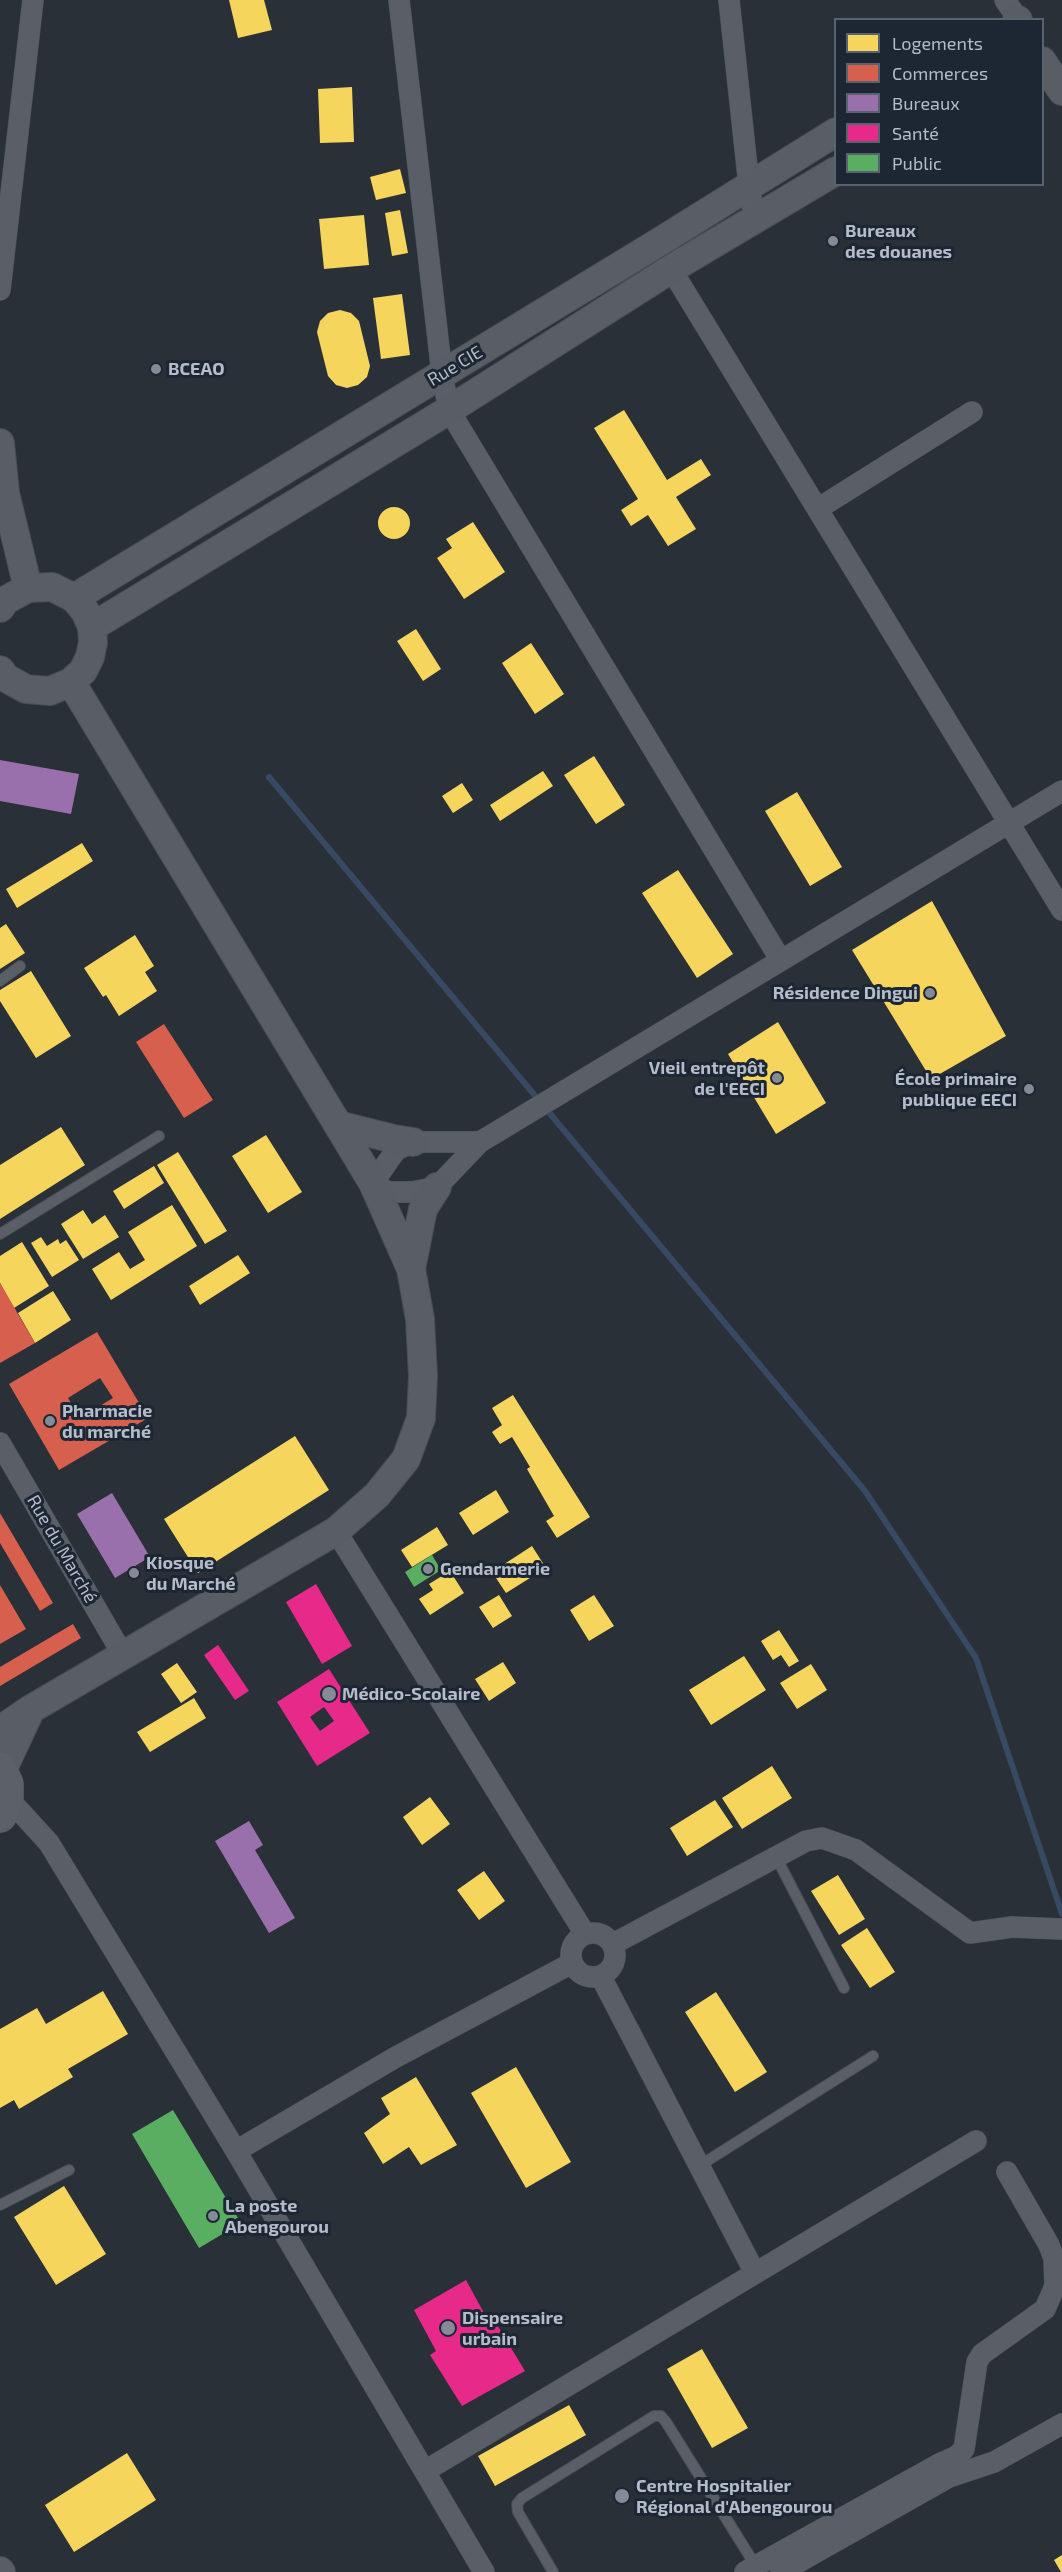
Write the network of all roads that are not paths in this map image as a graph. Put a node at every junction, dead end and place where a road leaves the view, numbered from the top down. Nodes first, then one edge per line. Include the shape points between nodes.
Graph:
1 (33, 0) edge
2 (399, 0) edge
3 (729, 0) edge
4 (1005, 0) edge
5 (1017, 18) edge
6 (1044, 64) edge
7 (1062, 91) edge
8 (834, 133) edge
9 (834, 172) edge
10 (749, 186) junction
11 (755, 220) junction
12 (671, 269) junction
13 (0, 290) edge
14 (442, 374) junction
15 (449, 410) junction
16 (972, 412) dead end
17 (0, 443) edge
18 (819, 508) junction
19 (28, 588) junction
20 (74, 598) junction
21 (0, 608) edge
22 (92, 627) junction
23 (2, 676) edge
24 (72, 682) junction
25 (1062, 791) edge
26 (1008, 822) junction
27 (1062, 910) edge
28 (780, 958) junction
29 (20, 966) dead end
30 (0, 981) edge
31 (338, 1125) junction
32 (159, 1136) dead end
33 (413, 1142) junction
34 (480, 1142) junction
35 (373, 1183) junction
36 (436, 1186) junction
37 (0, 1234) edge
38 (411, 1269) junction
39 (0, 1443) edge
40 (336, 1531) junction
41 (123, 1655) junction
42 (31, 1709) junction
43 (0, 1730) edge
44 (2, 1794) edge
45 (776, 1857) junction
46 (1062, 1929) edge
47 (585, 1935) junction
48 (613, 1944) junction
49 (572, 1962) junction
50 (601, 1977) junction
51 (844, 1988) dead end
52 (873, 2056) dead end
53 (976, 2141) dead end
54 (236, 2151) junction
55 (699, 2166) junction
56 (69, 2170) dead end
57 (1007, 2172) dead end
58 (0, 2205) edge
59 (755, 2273) junction
60 (1062, 2424) edge
61 (945, 2470) junction
62 (425, 2471) junction
63 (753, 2570) edge
64 (484, 2572) edge
65 (554, 2572) edge
66 (781, 2572) edge

1 - 13 street
2 - 14 street
3 - 10 street
4 - 5 street
6 - 7 street
8 - 10 street, Rue CIE
9 - 11 street, Rue CIE
10 - 11 street
10 - 14 street, Rue CIE
11 - 12 street, Rue CIE
12 - 15 street, Rue CIE
12 - 18 street
14 - 15 street
14 - 20 street, Rue CIE
15 - 22 street, Rue CIE
15 - 28 street
16 - 18 street
17 - 19 street via 5,493
18 - 26 street
19 - 20 street via 52,587
19 - 21 street via 6,600
20 - 22 street
22 - 24 street via 90,657
23 - 24 street via 26,689 50,691
24 - 31 street
25 - 26 street
26 - 27 street
26 - 28 street
28 - 34 street
29 - 30 lane
31 - 33 street
31 - 35 street
32 - 37 lane
33 - 34 street
33 - 35 street via 396,1150
34 - 36 street
35 - 36 street via 388,1192
35 - 38 street
36 - 38 street via 423,1209
38 - 40 street via 420,1319 421,1418 406,1459 377,1495
39 - 41 street, Rue du Marché
40 - 41 street
40 - 47 street
41 - 42 street
42 - 43 street
42 - 44 street
44 - 54 street via 49,1843
45 - 46 street via 806,1841 822,1838 855,1850 970,1933 1012,1927
45 - 48 street
45 - 51 lane
47 - 48 street via 599,1934
47 - 49 street via 572,1946
48 - 50 street via 616,1959
49 - 50 street via 581,1974
49 - 54 street via 396,2057
50 - 55 street
52 - 55 lane
53 - 59 street
54 - 62 street
55 - 59 street
56 - 58 lane
57 - 61 street via 1054,2258 1055,2286 1045,2309 982,2354 977,2362 964,2449
59 - 62 street
60 - 61 street via 994,2462
61 - 63 street
61 - 66 street
62 - 64 street
63 - 65 lane via 666,2422 661,2416 654,2416 517,2504

